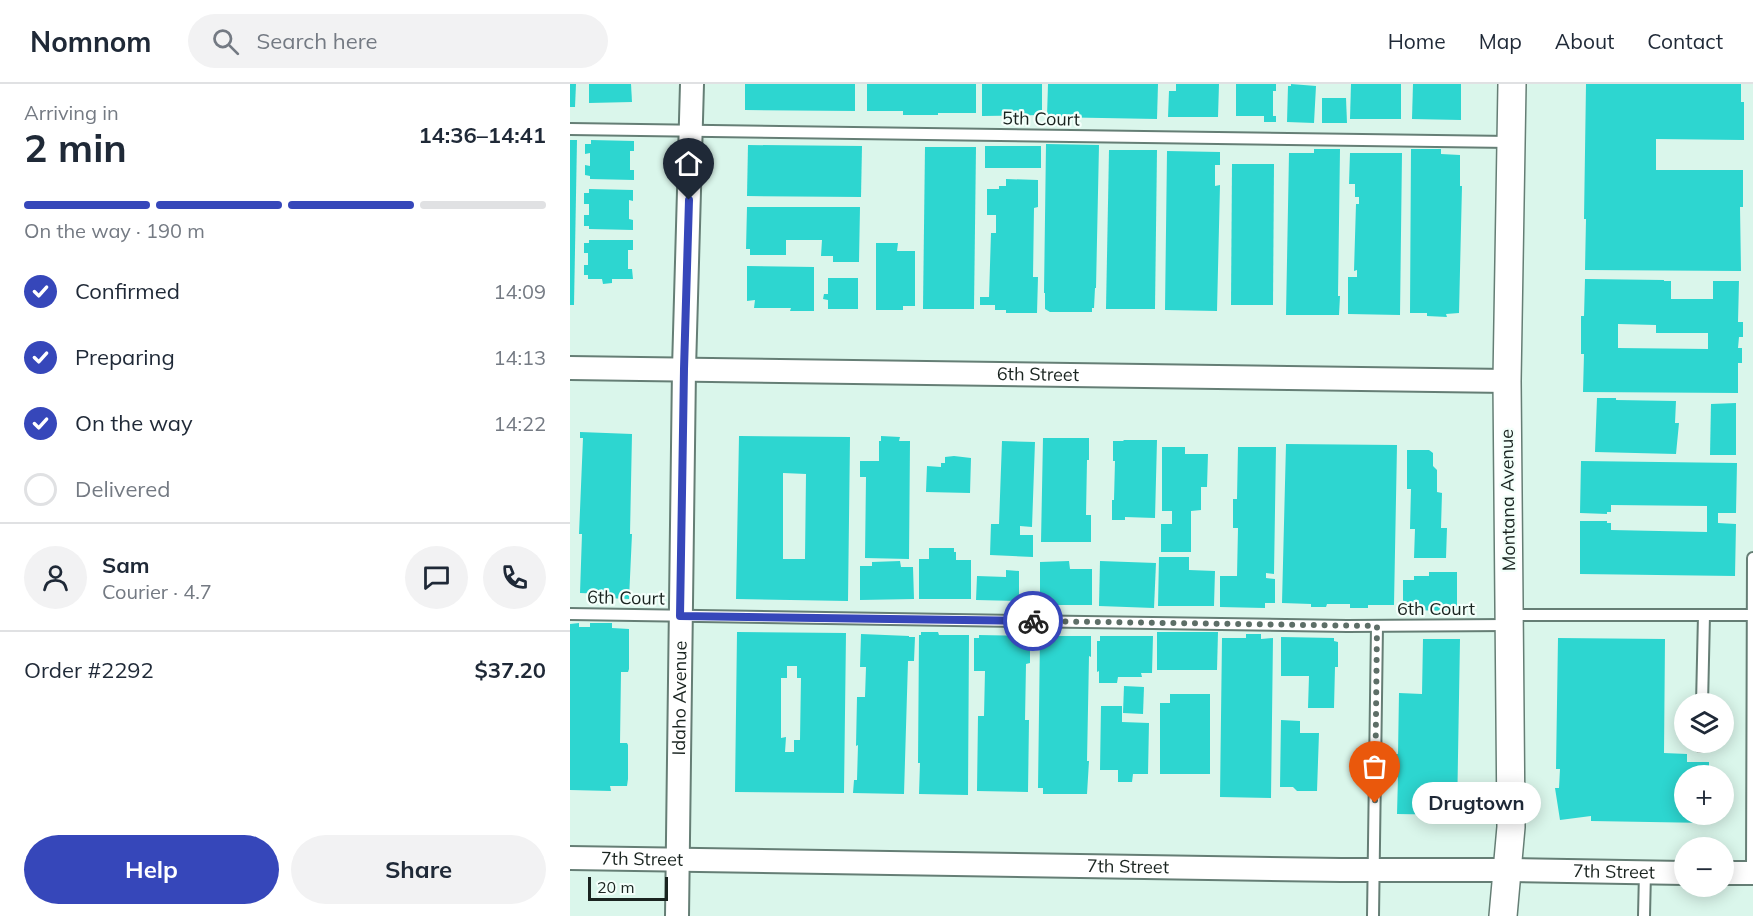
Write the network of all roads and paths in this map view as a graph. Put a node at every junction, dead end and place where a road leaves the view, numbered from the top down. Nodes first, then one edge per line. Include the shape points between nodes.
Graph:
1 (692, 84) edge
2 (1512, 84) edge
3 (570, 129) edge
4 (691, 131) junction
5 (1511, 142) junction
6 (570, 368) edge
7 (684, 369) junction
8 (1507, 381) junction
9 (1753, 558) edge
10 (570, 614) edge
11 (1704, 615) junction
12 (1753, 615) edge
13 (680, 616) junction
14 (1510, 620) junction
15 (1377, 626) junction
16 (1702, 693) edge
17 (570, 858) edge
18 (677, 861) junction
19 (1374, 870) junction
20 (1508, 870) junction
21 (1645, 872) junction
22 (1674, 873) edge
23 (1734, 873) edge
24 (1753, 873) edge
25 (677, 916) edge
26 (1373, 916) edge
27 (1503, 916) edge
28 (1644, 916) edge

1 - 4 street, Idaho Avenue
2 - 5 street, Montana Avenue
3 - 4 lane, 5th Court
4 - 5 lane, 5th Court
4 - 7 street, Idaho Avenue
5 - 8 street, Montana Avenue
6 - 7 street, 6th Street
7 - 8 street, 6th Street
7 - 13 street, Idaho Avenue
8 - 14 street, Montana Avenue
9 - 12 lane
10 - 13 lane, 6th Court
11 - 12 lane, 6th Court
11 - 14 lane, 6th Court
11 - 16 lane
12 - 24 lane
13 - 15 lane, 6th Court
13 - 18 street, Idaho Avenue
14 - 15 lane, 6th Court
14 - 20 street, Montana Avenue
15 - 19 lane
17 - 18 street, 7th Street
18 - 19 street, 7th Street
18 - 25 street, Idaho Avenue
19 - 20 street, 7th Street
19 - 26 lane
20 - 21 street, 7th Street
20 - 27 street, Montana Avenue
21 - 22 street, 7th Street
21 - 28 lane
23 - 24 street

